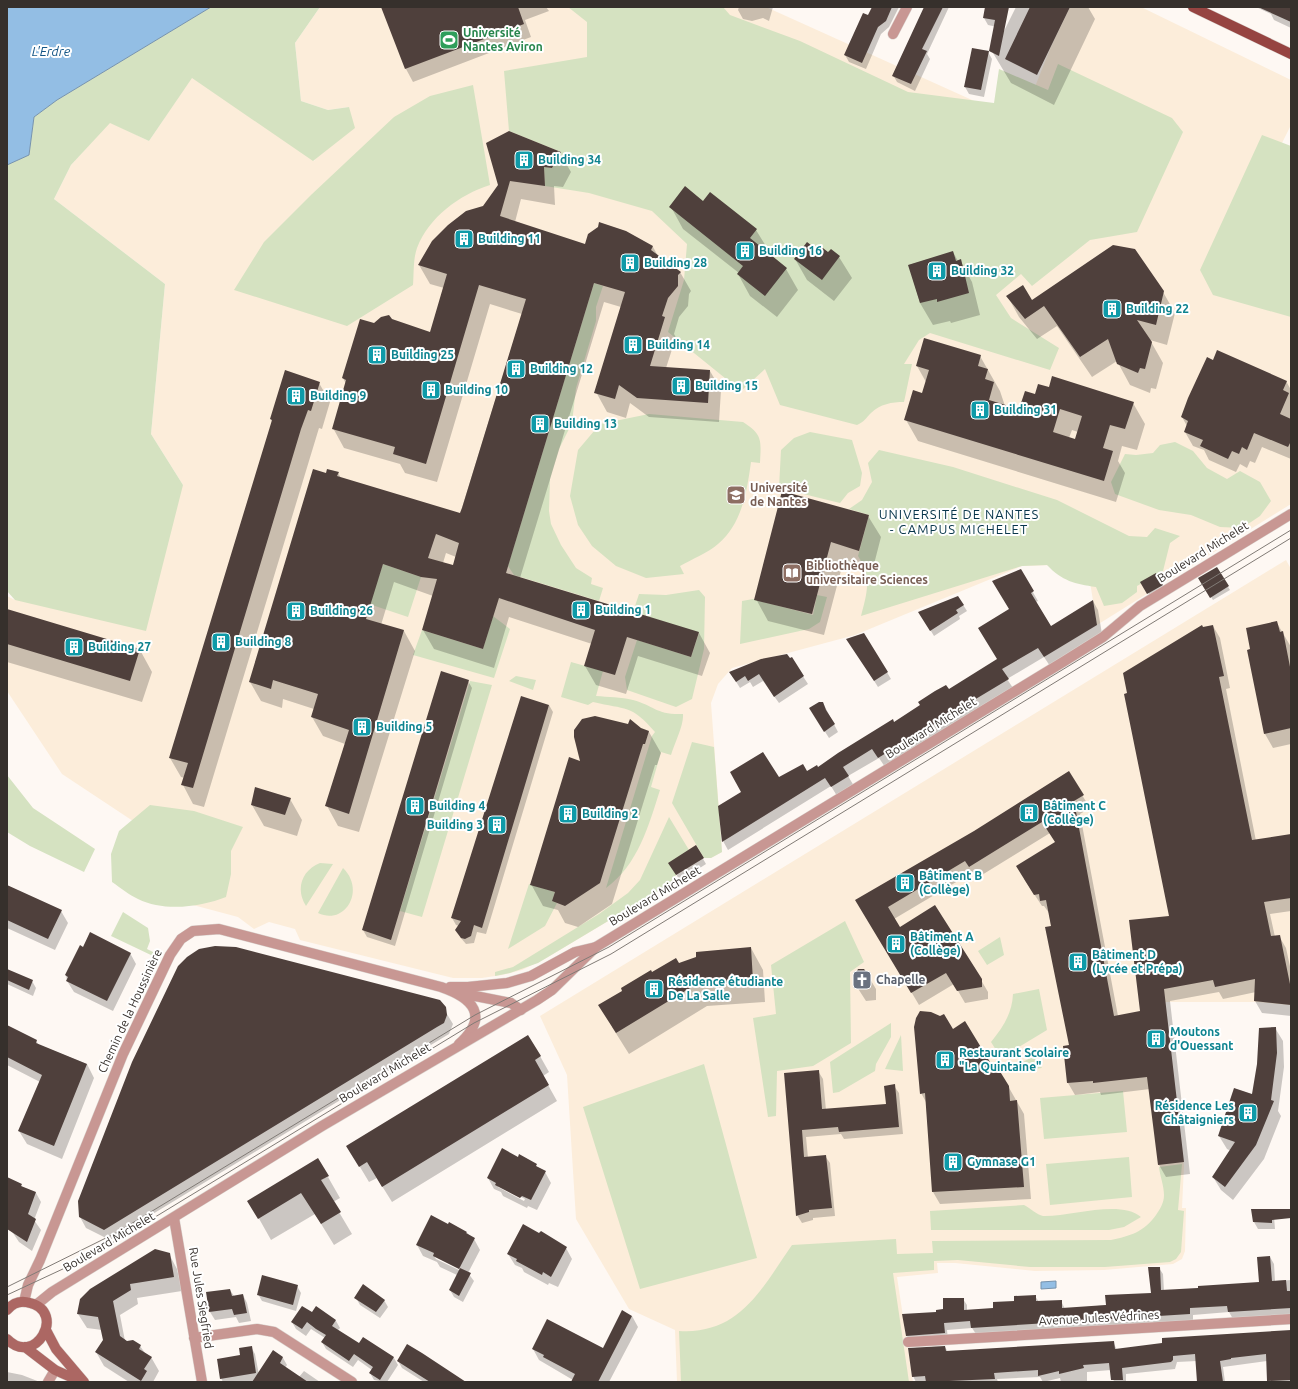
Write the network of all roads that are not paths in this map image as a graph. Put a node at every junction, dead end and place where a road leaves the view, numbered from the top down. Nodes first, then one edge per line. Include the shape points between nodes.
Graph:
1 (906, 7) edge
2 (1193, 7) edge
3 (893, 34) dead end
4 (1291, 54) edge
5 (1291, 514) edge
6 (596, 947) junction
7 (441, 987) junction
8 (458, 993) junction
9 (521, 1010) junction
10 (454, 1048) junction
11 (174, 1218) junction
12 (24, 1302) junction
13 (36, 1305) junction
14 (7, 1310) edge
15 (1291, 1319) edge
16 (46, 1330) junction
17 (194, 1338) junction
18 (9, 1342) edge
19 (908, 1342) dead end
20 (25, 1347) junction
21 (55, 1370) junction
22 (48, 1382) edge
23 (83, 1382) edge
24 (202, 1382) edge
25 (352, 1382) edge

1 - 3 street
2 - 4 main road
5 - 6 street, Boulevard Michelet via 1140,606 1103,637 1063,662
6 - 7 street, Chemin de la Houssinière via 575,952 531,976 508,983
6 - 9 street, Boulevard Michelet via 552,990
7 - 8 street, Chemin de la Houssinière
7 - 12 street, Chemin de la Houssinière via 220,929 193,931 182,939 170,955 129,1041 28,1285
8 - 9 street, Chemin de la Houssinière via 511,1003
8 - 10 street, Chemin de la Houssinière via 473,1007 475,1019 469,1034
9 - 10 street, Boulevard Michelet
10 - 11 street, Boulevard Michelet
11 - 13 street, Boulevard Michelet via 52,1292
11 - 17 street, Rue Jules Siegfried
12 - 13 main road
12 - 14 main road via 14,1304
13 - 16 main road via 44,1314
15 - 19 street, Avenue Jules Védrines
16 - 20 main road via 36,1343
16 - 23 main road via 56,1349
17 - 24 street, Rue Jules Siegfried
17 - 25 street via 257,1329 274,1332
18 - 20 main road
20 - 21 main road
21 - 22 street
21 - 23 main road

